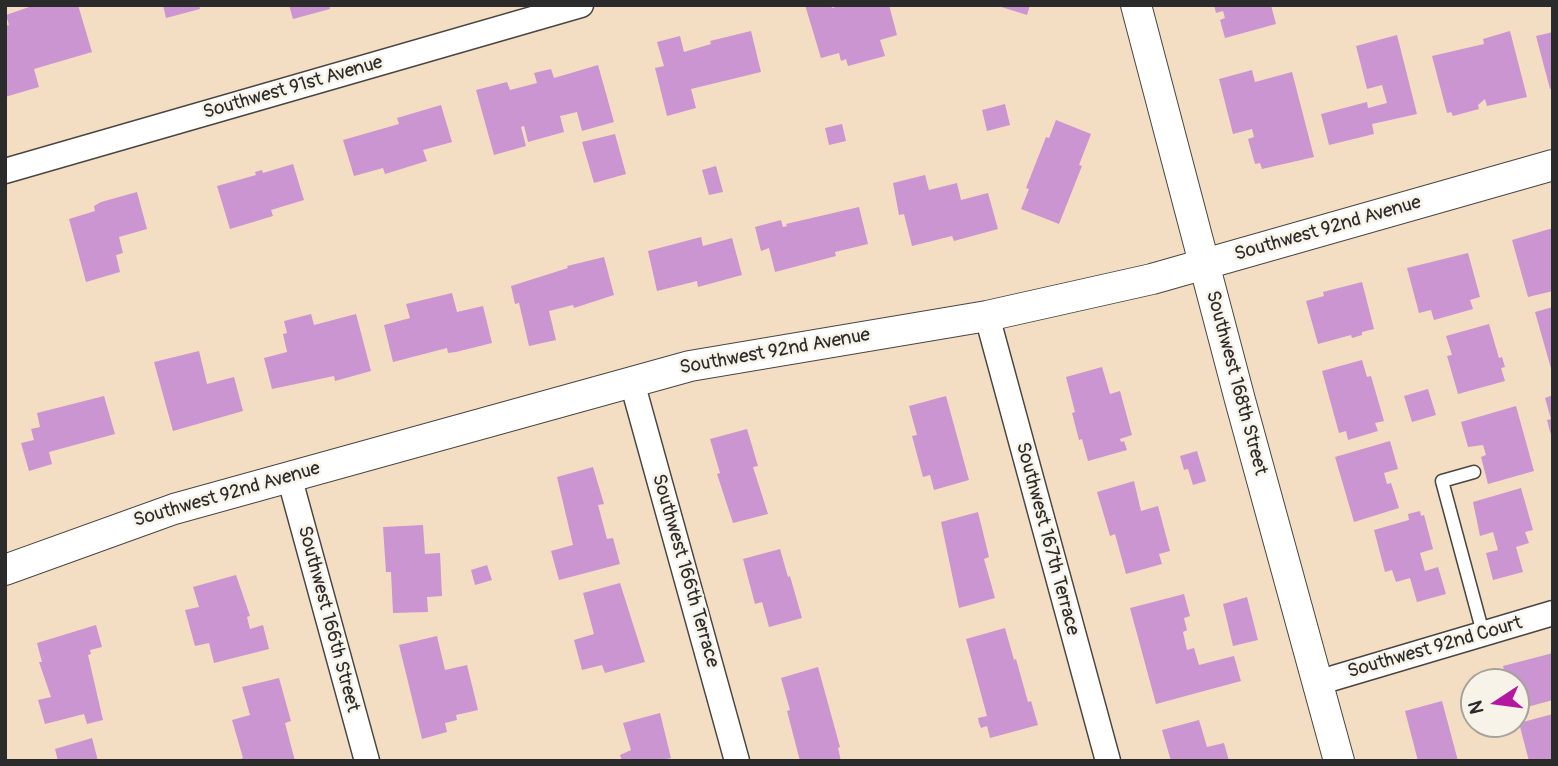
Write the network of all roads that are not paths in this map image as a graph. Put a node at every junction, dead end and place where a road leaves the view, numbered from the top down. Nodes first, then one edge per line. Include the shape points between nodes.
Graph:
1 (581, 5) edge
2 (1136, 5) edge
3 (1553, 165) edge
4 (5, 171) edge
5 (1204, 264) junction
6 (987, 316) junction
7 (632, 382) junction
8 (1474, 472) dead end
9 (289, 477) junction
10 (5, 570) edge
11 (1553, 613) edge
12 (1483, 634) junction
13 (1317, 683) junction
14 (366, 761) edge
15 (737, 761) edge
16 (1108, 761) edge
17 (1339, 761) edge

1 - 4 street, Southwest 91st Avenue
2 - 5 street, Southwest 168th Street
3 - 5 street, Southwest 92nd Avenue
5 - 6 street, Southwest 92nd Avenue
5 - 13 street, Southwest 168th Street
6 - 7 street, Southwest 92nd Avenue via 690,366
6 - 16 street, Southwest 167th Terrace
7 - 9 street, Southwest 92nd Avenue
7 - 15 street, Southwest 166th Terrace
8 - 12 lane via 1442,481
9 - 10 street, Southwest 92nd Avenue via 146,517
9 - 14 street, Southwest 166th Street
11 - 12 street, Southwest 92nd Court
12 - 13 street, Southwest 92nd Court
13 - 17 street, Southwest 168th Street

